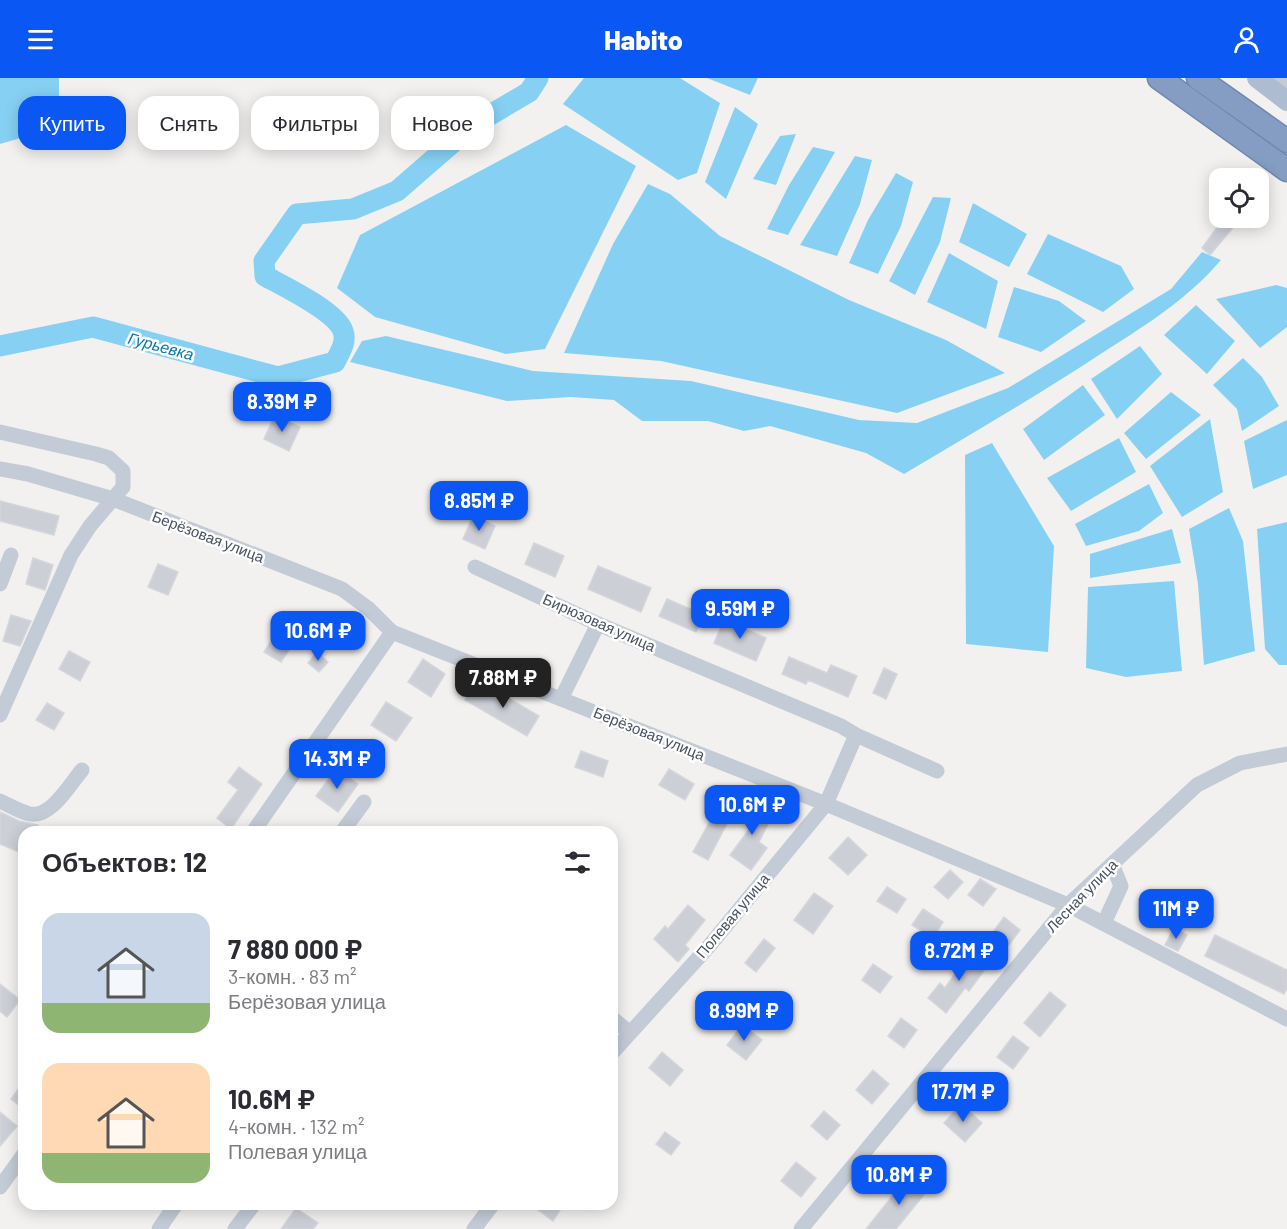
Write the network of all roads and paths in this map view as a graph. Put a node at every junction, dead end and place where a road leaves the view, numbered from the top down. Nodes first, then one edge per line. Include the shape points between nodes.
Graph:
1 (1159, 78) edge
2 (1198, 78) edge
3 (1257, 78) edge
4 (1281, 78) edge
5 (1287, 92) edge
6 (1287, 101) edge
7 (1287, 141) edge
8 (1287, 170) edge
9 (0, 432) edge
10 (0, 469) edge
11 (113, 500) junction
12 (11, 555) dead end
13 (475, 567) dead end
14 (0, 584) edge
15 (598, 624) junction
16 (392, 632) junction
17 (561, 699) junction
18 (0, 715) edge
19 (856, 735) junction
20 (1287, 754) edge
21 (82, 770) dead end
22 (937, 771) dead end
23 (0, 801) edge
24 (364, 802) dead end
25 (826, 804) junction
26 (257, 826) edge
27 (346, 826) edge
28 (1112, 864) junction
29 (1068, 904) junction
30 (1104, 923) junction
31 (1287, 1019) edge
32 (618, 1023) edge
33 (629, 1032) junction
34 (618, 1046) edge
35 (18, 1162) edge
36 (0, 1187) edge
37 (172, 1210) edge
38 (249, 1210) edge
39 (488, 1210) edge
40 (159, 1229) edge
41 (235, 1229) edge
42 (474, 1229) edge
43 (801, 1229) edge

1 - 8 highway
2 - 7 highway
3 - 6 main road
4 - 5 street
9 - 11 street via 109,458 123,471 124,479
10 - 11 street, Берёзовая улица
11 - 16 street, Берёзовая улица via 342,589
11 - 18 street via 70,555
12 - 14 street
13 - 15 street, Бирюзовая улица
15 - 17 street
15 - 19 street, Бирюзовая улица
16 - 17 street, Берёзовая улица
16 - 26 street
17 - 25 street, Берёзовая улица
19 - 22 street, Бирюзовая улица
19 - 25 street
20 - 28 street, Лесная улица via 1240,763 1197,785
21 - 23 street via 48,809 38,814
24 - 27 street
25 - 29 street, Берёзовая улица
25 - 33 street, Полевая улица via 710,945
28 - 29 street, Лесная улица
28 - 30 street via 1120,886
29 - 30 street, Берёзовая улица
29 - 43 street, Лесная улица
30 - 31 street, Берёзовая улица
32 - 33 street
33 - 34 street, Полевая улица
35 - 36 street
37 - 40 street
38 - 41 street
39 - 42 street

